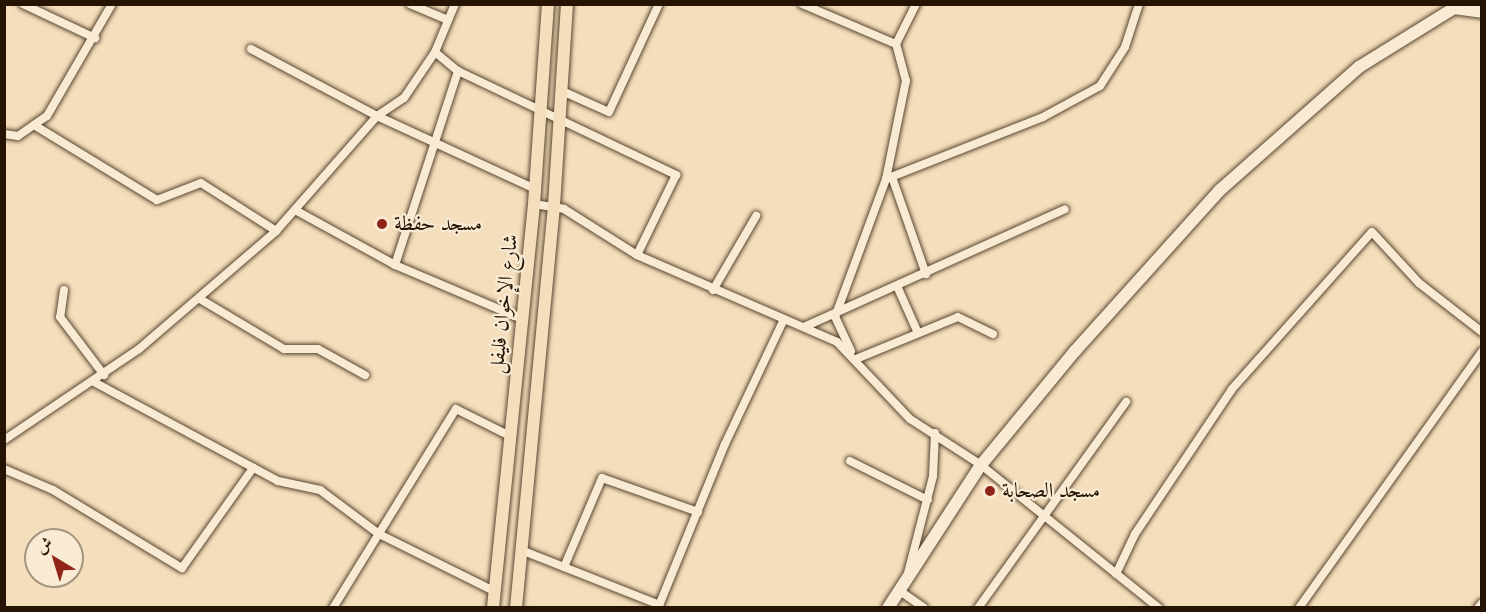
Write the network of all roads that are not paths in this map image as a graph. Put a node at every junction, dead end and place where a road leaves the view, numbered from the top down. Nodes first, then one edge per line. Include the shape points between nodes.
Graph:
1 (23, 4) edge
2 (112, 4) edge
3 (410, 4) edge
4 (455, 4) edge
5 (548, 4) edge
6 (567, 4) edge
7 (659, 4) edge
8 (802, 4) edge
9 (916, 4) edge
10 (1139, 4) edge
11 (1482, 12) edge
12 (448, 20) junction
13 (95, 38) junction
14 (896, 44) junction
15 (250, 49) dead end
16 (435, 52) junction
17 (458, 71) junction
18 (562, 91) junction
19 (539, 108) junction
20 (377, 116) junction
21 (560, 122) junction
22 (34, 125) junction
23 (4, 134) edge
24 (434, 143) junction
25 (889, 178) junction
26 (535, 189) junction
27 (534, 204) junction
28 (554, 205) junction
29 (1065, 209) dead end
30 (295, 210) junction
31 (756, 216) dead end
32 (276, 231) junction
33 (637, 255) junction
34 (395, 265) junction
35 (926, 274) junction
36 (897, 286) junction
37 (64, 290) dead end
38 (713, 290) junction
39 (200, 299) junction
40 (838, 312) junction
41 (522, 319) junction
42 (784, 319) junction
43 (804, 327) junction
44 (1482, 332) edge
45 (918, 333) junction
46 (993, 334) dead end
47 (1482, 351) edge
48 (856, 359) junction
49 (104, 375) junction
50 (365, 375) dead end
51 (94, 382) junction
52 (1126, 402) dead end
53 (935, 433) junction
54 (6, 436) edge
55 (510, 436) junction
56 (850, 461) dead end
57 (981, 465) junction
58 (253, 468) junction
59 (4, 469) edge
60 (928, 500) junction
61 (698, 512) junction
62 (1041, 515) junction
63 (379, 534) junction
64 (521, 550) junction
65 (564, 567) junction
66 (1116, 574) junction
67 (902, 587) junction
68 (495, 591) junction
69 (1482, 603) edge
70 (659, 606) edge
71 (333, 608) edge
72 (493, 608) edge
73 (516, 608) edge
74 (888, 608) edge
75 (924, 608) edge
76 (978, 608) edge
77 (1159, 608) edge
78 (1299, 608) edge
79 (1478, 608) edge

1 - 13 street
2 - 13 street
3 - 12 street
4 - 12 street
5 - 19 main road, شارع الإخوان فليفل
6 - 18 main road, شارع الإخوان فليفل
7 - 18 street via 609,112
8 - 14 street
9 - 14 street
10 - 25 street via 1125,47 1100,86 1043,117
11 - 57 street via 1454,8 1359,67 1241,170 1075,351
12 - 16 street
13 - 22 street via 47,116
14 - 25 street via 906,81
15 - 20 street
16 - 17 street
16 - 20 street via 404,98
17 - 19 street
17 - 24 street
18 - 21 main road, شارع الإخوان فليفل
19 - 21 street
19 - 26 main road, شارع الإخوان فليفل
20 - 24 street
20 - 30 street
21 - 28 main road, شارع الإخوان فليفل
21 - 33 street via 675,175
22 - 23 street via 18,136
22 - 32 street via 157,200 201,183
24 - 26 street
24 - 34 street
25 - 35 street
25 - 40 street
26 - 27 main road, شارع الإخوان فليفل
27 - 28 street
27 - 41 main road, شارع الإخوان فليفل
28 - 33 street
28 - 64 main road, شارع الإخوان فليفل
29 - 35 street
30 - 32 street
30 - 34 street
31 - 38 street
32 - 39 street
33 - 38 street
34 - 41 street
35 - 36 street
36 - 40 street
36 - 45 street
37 - 49 street via 60,317
38 - 42 street
39 - 49 street
39 - 50 street via 284,349 318,349
40 - 43 street
40 - 48 street via 837,326
41 - 55 main road, شارع الإخوان فليفل
42 - 43 street
42 - 61 street
43 - 48 street via 837,342
44 - 66 street via 1419,283 1372,232 1232,389 1135,534
45 - 46 street via 958,317
45 - 48 street
47 - 78 street
48 - 53 street via 910,419
49 - 51 street
51 - 54 street
51 - 58 street
52 - 62 street
53 - 57 street
53 - 60 street
55 - 63 street via 456,409
55 - 68 main road, شارع الإخوان فليفل
56 - 60 street
57 - 62 street
57 - 67 street
58 - 59 street via 182,568 53,490
58 - 63 street via 278,481 320,490
60 - 67 street
61 - 65 street via 602,478
61 - 70 street
62 - 66 street
62 - 76 street
63 - 68 street
63 - 71 street
64 - 65 street
64 - 73 main road, شارع الإخوان فليفل
65 - 70 street
66 - 77 street
67 - 74 street
67 - 75 street
68 - 72 main road, شارع الإخوان فليفل
69 - 79 street

